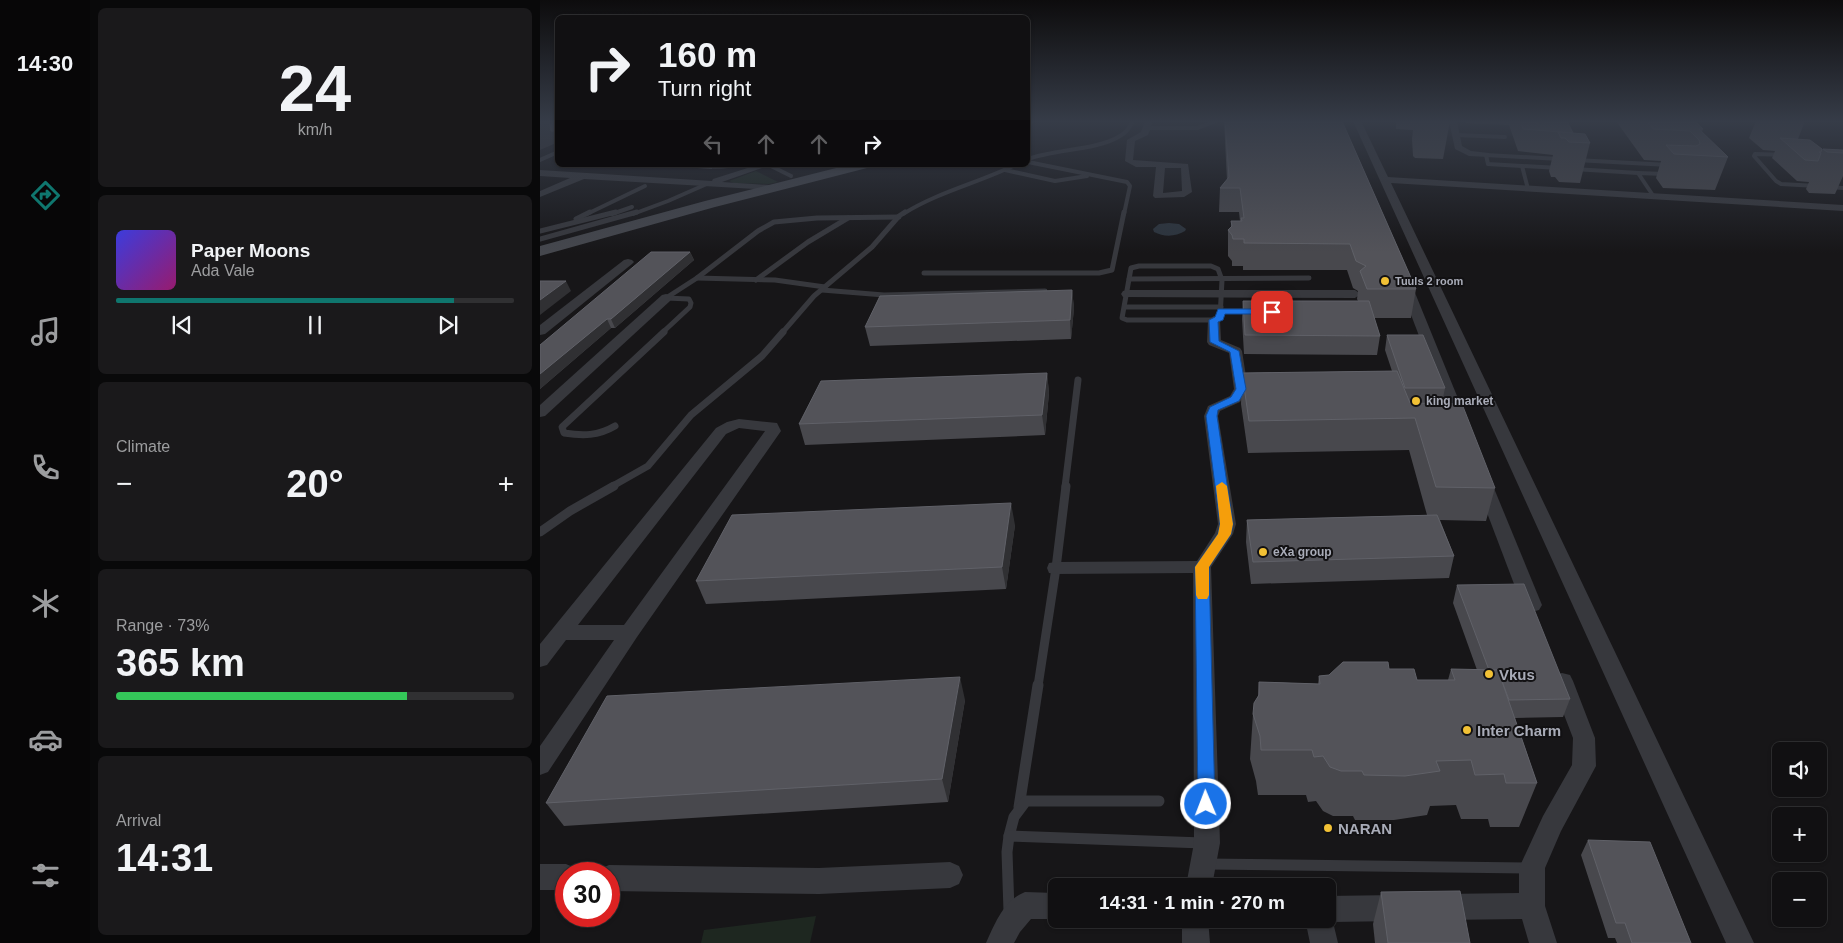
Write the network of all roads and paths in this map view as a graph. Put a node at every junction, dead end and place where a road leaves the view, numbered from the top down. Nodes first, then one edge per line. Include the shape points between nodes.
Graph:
1 (1047, 165) edge
2 (1161, 165) joint
3 (1378, 165) edge
4 (1505, 165) edge
5 (1661, 165) edge
6 (1762, 165) edge
7 (1522, 166) junction
8 (1678, 166) edge
9 (761, 167) edge
10 (771, 167) edge
11 (855, 167) edge
12 (1011, 167) edge
13 (1005, 170) junction
14 (540, 173) edge
15 (1638, 173) junction
16 (553, 174) junction
17 (586, 174) junction
18 (1675, 174) edge
19 (790, 176) dead end
20 (1089, 176) junction
21 (1385, 180) junction
22 (682, 182) junction
23 (568, 183) junction
24 (709, 183) junction
25 (645, 186) junction
26 (770, 188) junction
27 (1843, 188) edge
28 (1528, 189) junction
29 (540, 194) edge
30 (1654, 197) junction
31 (612, 202) junction
32 (632, 208) junction
33 (1843, 208) edge
34 (640, 211) junction
35 (850, 217) junction
36 (899, 217) junction
37 (563, 225) junction
38 (540, 230) edge
39 (540, 239) edge
40 (540, 251) edge
41 (628, 262) dead end
42 (924, 273) dead end
43 (1402, 276) edge
44 (698, 278) junction
45 (1309, 278) dead end
46 (1129, 279) junction
47 (756, 280) junction
48 (1222, 280) junction
49 (823, 289) junction
50 (1052, 291) edge
51 (1127, 294) junction
52 (1222, 294) junction
53 (1355, 294) dead end
54 (1407, 294) junction
55 (1438, 294) junction
56 (666, 298) junction
57 (1125, 307) junction
58 (1258, 312) edge
59 (1219, 313) junction
60 (540, 331) edge
61 (1078, 380) dead end
62 (540, 413) edge
63 (615, 426) dead end
64 (1468, 442) edge
65 (1475, 460) edge
66 (540, 532) edge
67 (1202, 567) junction
68 (1056, 568) junction
69 (1537, 618) edge
70 (630, 632) junction
71 (560, 633) junction
72 (540, 658) edge
73 (1555, 664) edge
74 (540, 765) edge
75 (1159, 801) dead end
76 (1019, 807) junction
77 (1010, 836) junction
78 (1207, 843) junction
79 (1203, 864) junction
80 (1532, 868) junction
81 (950, 875) dead end
82 (540, 877) edge
83 (555, 877) edge
84 (620, 878) edge
85 (1200, 878) edge
86 (1048, 906) edge
87 (1532, 906) junction
88 (1336, 909) edge
89 (1195, 928) edge
90 (1321, 928) edge
91 (1005, 932) edge
92 (1196, 943) edge
93 (1324, 943) edge
94 (1543, 943) edge
95 (1740, 943) edge

1 - 20 lane
2 - 2 street via 1158,196 1187,192 1185,166
3 - 21 street
4 - 7 lane
5 - 8 lane
6 - 27 lane via 1781,184
7 - 15 lane
7 - 28 lane
9 - 24 street
10 - 19 lane
11 - 26 street
12 - 13 lane
13 - 20 lane via 1047,181 1071,181
13 - 36 lane via 922,202
14 - 16 street
15 - 18 lane
15 - 30 lane
16 - 17 street
16 - 23 street
17 - 22 street
17 - 23 street
20 - 42 lane via 1121,180 1130,186 1112,270
21 - 28 street
21 - 55 street
22 - 24 street
22 - 25 street
23 - 25 street
23 - 29 street
24 - 26 street
24 - 34 lane
25 - 31 lane
26 - 40 street
28 - 30 street
30 - 33 street
31 - 32 lane
31 - 37 lane
32 - 34 lane
32 - 37 lane
34 - 39 lane
35 - 36 lane
35 - 44 lane via 774,222
35 - 47 lane via 808,242
36 - 49 lane via 872,247
37 - 38 lane
41 - 60 street
43 - 54 street
44 - 47 lane
44 - 56 lane
45 - 48 lane
46 - 48 lane
46 - 48 lane via 1131,268 1138,266 1211,266 1218,269
46 - 51 lane
47 - 49 lane
48 - 52 lane
49 - 50 lane via 884,295
49 - 66 lane via 762,356 691,415 648,466
51 - 52 street
51 - 57 lane
52 - 53 street
52 - 59 lane
54 - 55 street
54 - 64 street
55 - 95 street
56 - 62 street
56 - 63 lane via 689,299 690,307 562,427 564,434 582,437 602,434
57 - 59 lane
57 - 59 lane via 1122,318 1127,320
58 - 59 lane
59 - 67 street via 1214,342 1235,351 1241,389 1236,399 1213,409 1211,416 1227,524
61 - 68 lane
65 - 69 street
67 - 68 street
67 - 78 street
68 - 76 lane
70 - 71 street
70 - 71 street via 773,431 772,426 737,423 721,431
70 - 74 street
71 - 72 street
73 - 80 street via 1584,738 1584,766
75 - 76 lane via 1037,800 1026,801
76 - 77 lane
77 - 78 lane
77 - 91 lane
78 - 79 street
79 - 80 lane
79 - 85 street
80 - 87 street
81 - 84 street via 818,881
82 - 83 street
86 - 91 street via 1025,905
87 - 88 street
87 - 94 street
89 - 92 street
90 - 93 street

